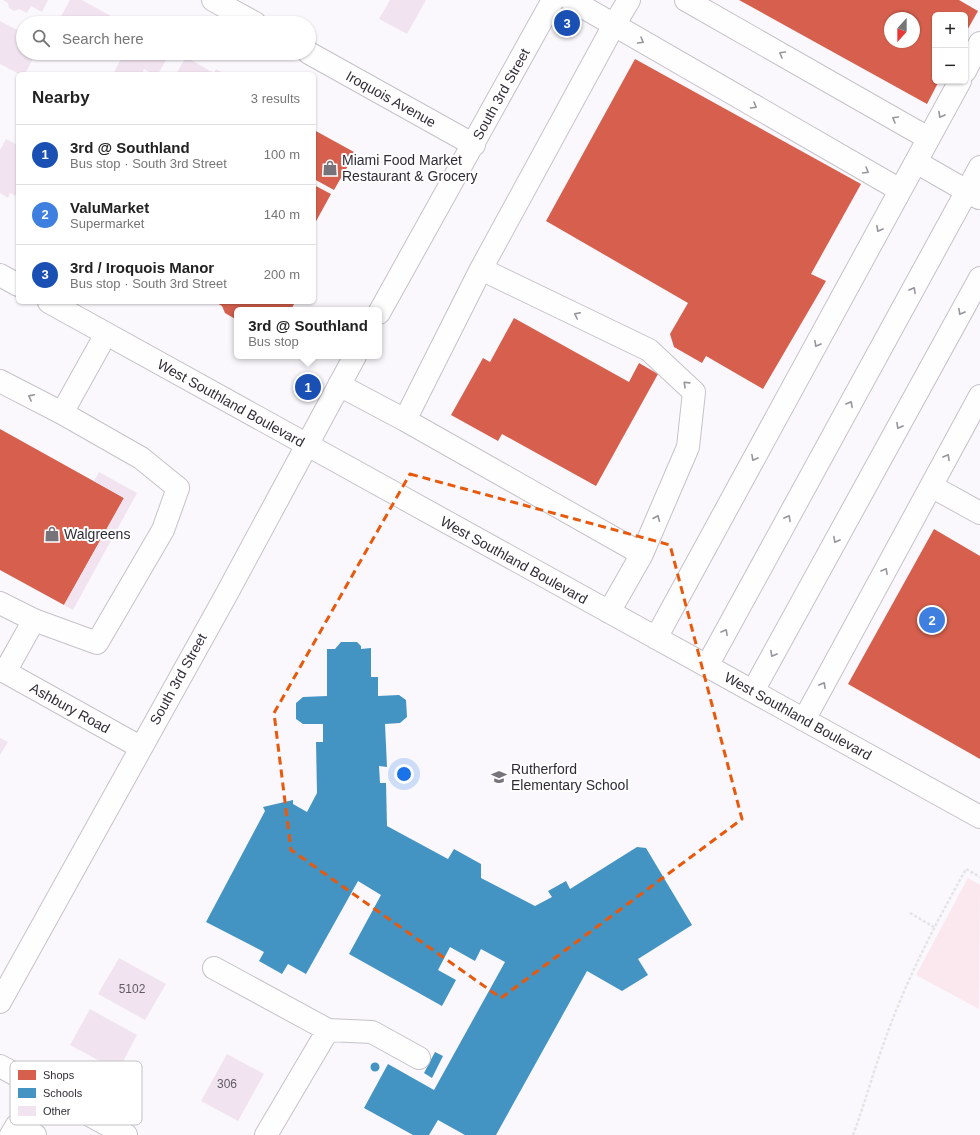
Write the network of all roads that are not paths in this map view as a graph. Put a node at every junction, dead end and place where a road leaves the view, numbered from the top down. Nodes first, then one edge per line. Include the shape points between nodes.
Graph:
1 (214, 0) edge
2 (553, 0) edge
3 (571, 0) edge
4 (629, 0) edge
5 (686, 0) edge
6 (243, 16) edge
7 (614, 25) junction
8 (980, 43) edge
9 (316, 57) edge
10 (968, 65) edge
11 (958, 84) edge
12 (928, 138) junction
13 (474, 145) junction
14 (916, 162) junction
15 (980, 167) edge
16 (900, 190) junction
17 (973, 195) edge
18 (481, 269) junction
19 (0, 275) edge
20 (980, 278) edge
21 (16, 284) edge
22 (53, 304) edge
23 (382, 308) edge
24 (106, 334) junction
25 (353, 359) edge
26 (0, 381) edge
27 (339, 386) junction
28 (980, 396) edge
29 (62, 413) junction
30 (405, 420) junction
31 (306, 445) junction
32 (931, 486) junction
33 (980, 513) edge
34 (642, 554) junction
35 (0, 603) edge
36 (609, 612) junction
37 (34, 620) junction
38 (656, 638) junction
39 (707, 666) junction
40 (3, 670) edge
41 (753, 691) junction
42 (804, 720) junction
43 (140, 748) junction
44 (980, 817) edge
45 (214, 968) dead end
46 (0, 1002) edge
47 (328, 1030) junction
48 (419, 1058) dead end
49 (0, 1066) edge
50 (10, 1071) edge
51 (108, 1125) edge
52 (11, 1135) edge
53 (35, 1135) edge
54 (126, 1135) edge
55 (266, 1135) edge

1 - 6 street
2 - 13 street, South 3rd Street
3 - 7 street
4 - 7 street
12 -> 5 street
7 -> 16 street
7 - 18 street
8 - 10 street
9 - 13 street, Iroquois Avenue
11 -> 12 street
12 - 14 street
13 - 23 street, South 3rd Street
14 - 16 street
14 - 17 street
15 - 17 street
16 -> 38 street
39 -> 17 street
18 - 30 street
34 -> 18 street via 688,447 694,392 649,350
19 - 21 street
20 -> 41 street
22 - 24 street, West Southland Boulevard
24 - 29 street
24 - 31 street, West Southland Boulevard
25 - 27 street, South 3rd Street
29 -> 26 street
27 - 30 street
27 - 31 street, South 3rd Street
32 -> 28 street
29 - 37 street via 141,458 178,488 163,530 97,643
30 - 34 street
31 - 36 street, West Southland Boulevard
31 - 43 street, South 3rd Street
32 - 33 street
42 -> 32 street
34 - 36 street
35 - 37 street
36 - 38 street, West Southland Boulevard
37 - 40 street
38 - 39 street, West Southland Boulevard
39 - 41 street, West Southland Boulevard
40 - 43 street, Ashbury Road
41 - 42 street, West Southland Boulevard
42 - 44 street, West Southland Boulevard
43 - 46 street, South 3rd Street
45 - 47 street
47 - 48 street via 372,1032
47 - 55 street
49 - 50 street
51 - 54 street
52 - 53 street via 17,1125

